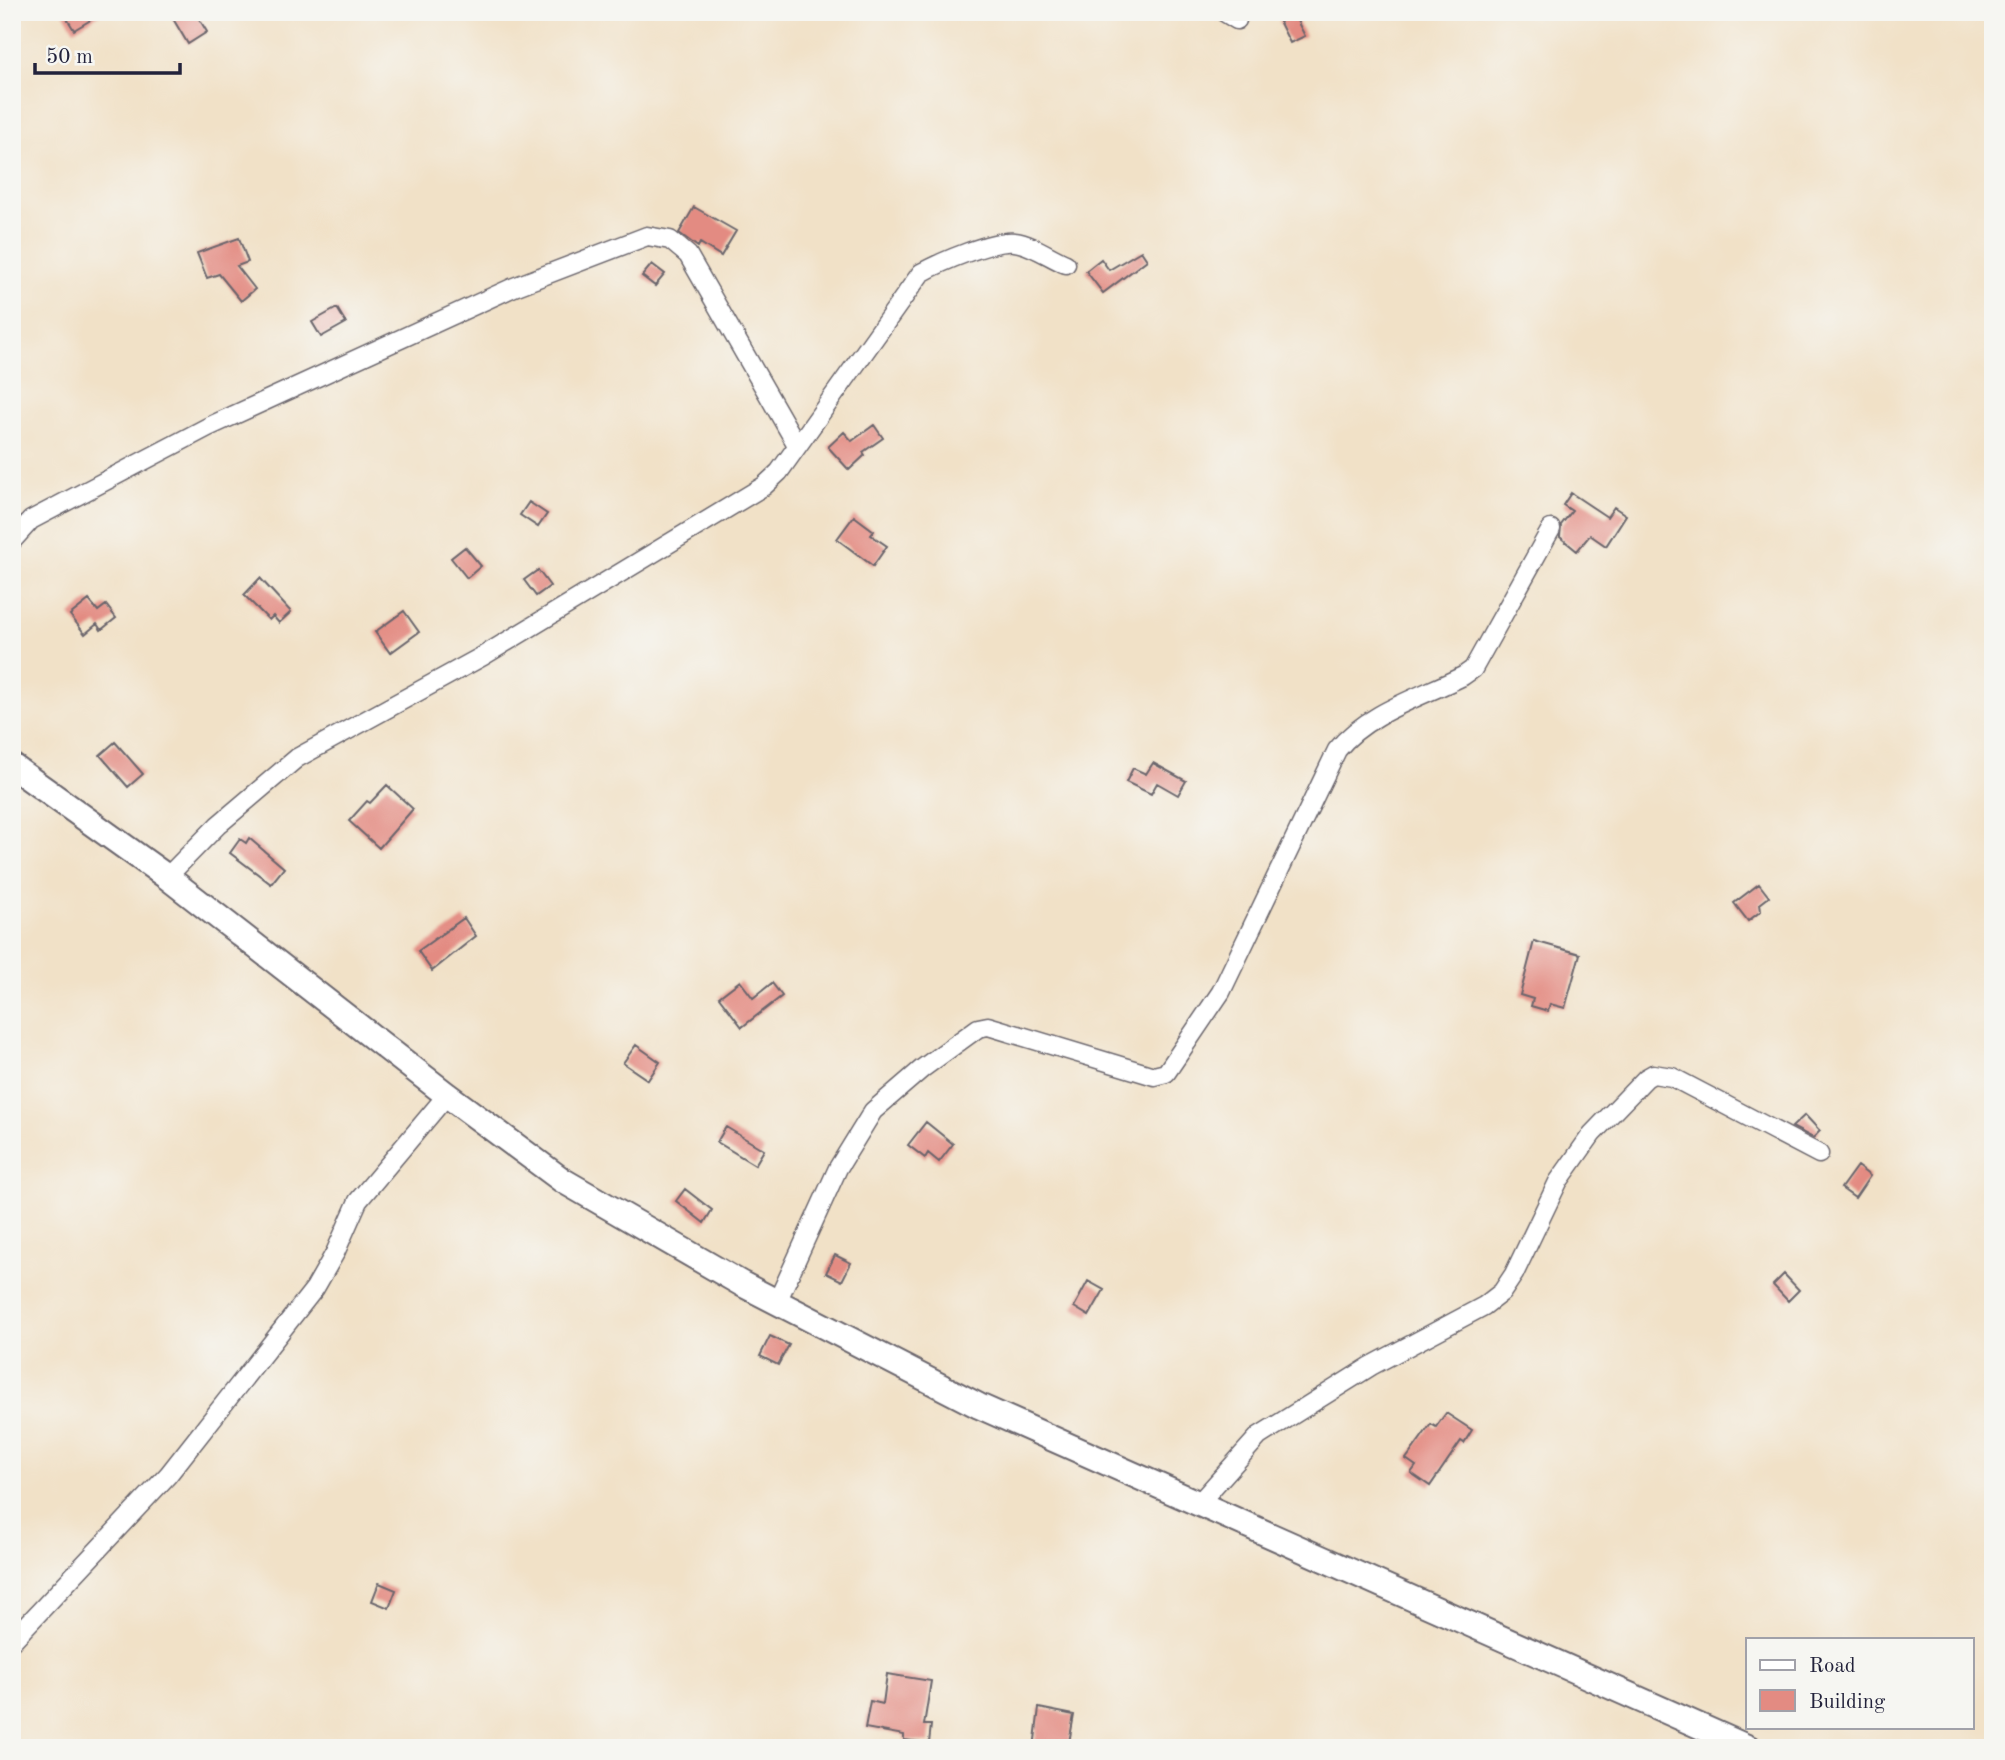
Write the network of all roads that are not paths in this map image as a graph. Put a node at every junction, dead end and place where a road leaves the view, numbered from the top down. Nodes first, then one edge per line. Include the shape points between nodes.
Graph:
1 (1066, 264) dead end
2 (797, 445) junction
3 (1551, 529) dead end
4 (12, 541) edge
5 (12, 766) edge
6 (167, 877) junction
7 (447, 1095) junction
8 (1819, 1154) dead end
9 (777, 1302) junction
10 (1199, 1503) junction
11 (12, 1641) edge
12 (1749, 1748) edge

1 - 2 street via 1017,242 1001,243 921,273
2 - 4 street via 688,255 670,240 647,236 514,288 208,427 31,520
2 - 6 street via 779,472 753,493 483,656 297,758 218,824
3 - 9 street via 1472,669 1370,721 1337,750 1221,992 1166,1073 1154,1076 988,1026 978,1028 873,1111 838,1168
5 - 6 street
6 - 7 street
7 - 9 street via 562,1180
7 - 11 street via 358,1200 315,1288 167,1475
8 - 10 street via 1672,1077 1653,1074 1592,1134 1558,1182 1502,1292 1259,1436
9 - 10 street via 979,1406
10 - 12 street

